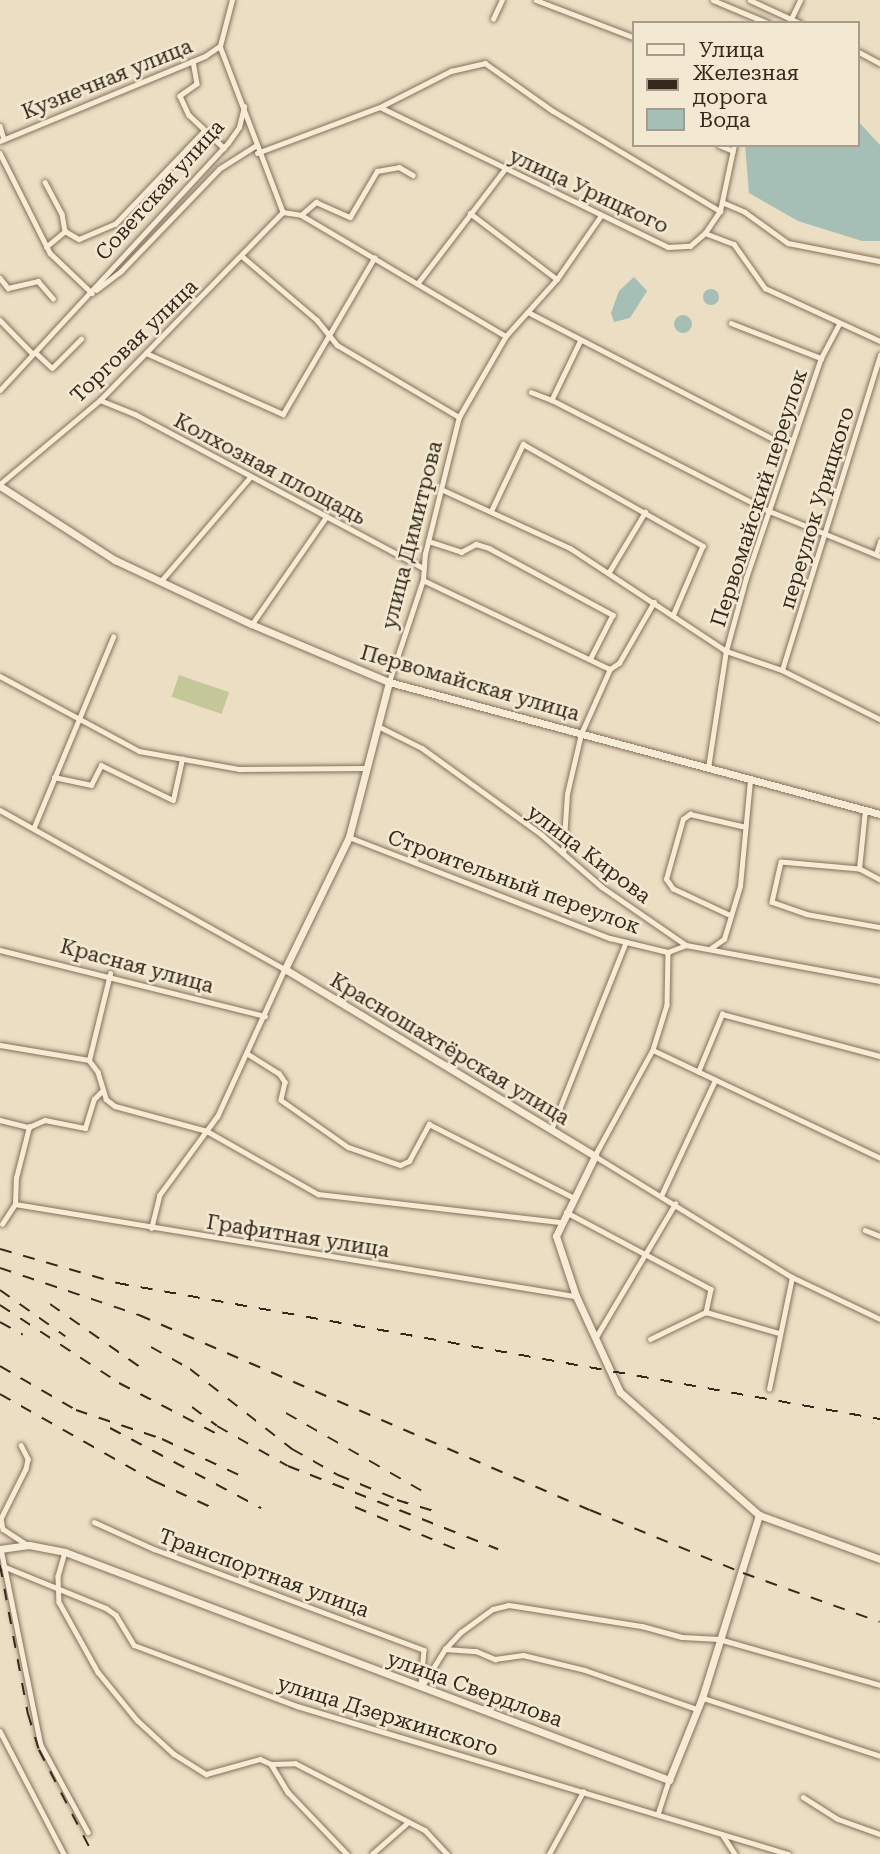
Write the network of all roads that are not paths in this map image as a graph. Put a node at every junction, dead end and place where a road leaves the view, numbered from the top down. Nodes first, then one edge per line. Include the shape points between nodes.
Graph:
1 (232, 0) edge
2 (502, 0) edge
3 (537, 0) edge
4 (713, 0) edge
5 (750, 0) edge
6 (800, 0) edge
7 (493, 19) dead end
8 (763, 21) edge
9 (791, 21) edge
10 (632, 37) edge
11 (220, 46) junction
12 (859, 52) edge
13 (193, 61) junction
14 (880, 63) edge
15 (244, 106) junction
16 (380, 107) junction
17 (0, 126) edge
18 (204, 131) junction
19 (2, 140) edge
20 (255, 146) junction
21 (224, 148) junction
22 (734, 148) edge
23 (0, 153) edge
24 (257, 153) junction
25 (505, 169) junction
26 (413, 175) dead end
27 (45, 182) dead end
28 (722, 202) junction
29 (720, 211) junction
30 (283, 212) junction
31 (470, 213) junction
32 (301, 215) junction
33 (600, 217) junction
34 (65, 231) junction
35 (705, 233) junction
36 (46, 247) junction
37 (243, 257) junction
38 (374, 258) junction
39 (880, 261) edge
40 (0, 278) edge
41 (557, 279) junction
42 (417, 284) junction
43 (92, 293) junction
44 (53, 298) dead end
45 (530, 313) junction
46 (0, 320) edge
47 (731, 323) dead end
48 (839, 324) junction
49 (328, 333) junction
50 (506, 336) junction
51 (81, 339) dead end
52 (581, 340) junction
53 (880, 341) edge
54 (34, 353) junction
55 (146, 353) junction
56 (880, 355) edge
57 (821, 358) junction
58 (0, 390) edge
59 (531, 392) dead end
60 (100, 400) junction
61 (552, 400) junction
62 (459, 417) junction
63 (789, 447) junction
64 (250, 477) junction
65 (0, 485) edge
66 (441, 489) junction
67 (492, 509) junction
68 (767, 510) junction
69 (645, 512) junction
70 (326, 517) junction
71 (826, 536) junction
72 (428, 541) junction
73 (880, 542) edge
74 (878, 555) edge
75 (424, 568) junction
76 (609, 572) junction
77 (423, 580) junction
78 (161, 582) junction
79 (654, 603) junction
80 (673, 616) junction
81 (251, 624) junction
82 (113, 637) dead end
83 (726, 651) junction
84 (591, 658) junction
85 (610, 669) junction
86 (782, 670) junction
87 (0, 676) edge
88 (389, 682) junction
89 (880, 719) edge
90 (77, 721) junction
91 (378, 726) junction
92 (581, 734) junction
93 (182, 759) junction
94 (368, 768) junction
95 (708, 769) junction
96 (54, 777) junction
97 (750, 780) junction
98 (0, 810) edge
99 (865, 810) junction
100 (880, 814) edge
101 (34, 827) junction
102 (746, 827) junction
103 (349, 837) junction
104 (563, 855) junction
105 (859, 869) junction
106 (880, 880) edge
107 (731, 916) junction
108 (880, 927) edge
109 (626, 942) junction
110 (686, 945) junction
111 (710, 949) junction
112 (0, 950) edge
113 (668, 952) junction
114 (285, 969) junction
115 (110, 974) junction
116 (880, 981) edge
117 (265, 1016) junction
118 (0, 1045) edge
119 (653, 1050) junction
120 (248, 1054) junction
121 (880, 1056) edge
122 (89, 1060) junction
123 (698, 1072) junction
124 (715, 1080) junction
125 (102, 1091) junction
126 (0, 1120) edge
127 (29, 1127) junction
128 (551, 1130) junction
129 (206, 1131) junction
130 (595, 1156) junction
131 (880, 1158) edge
132 (661, 1196) junction
133 (572, 1197) junction
134 (15, 1204) junction
135 (675, 1204) junction
136 (565, 1212) junction
137 (561, 1223) junction
138 (2, 1224) dead end
139 (152, 1228) junction
140 (865, 1230) dead end
141 (880, 1236) edge
142 (645, 1252) junction
143 (792, 1277) junction
144 (576, 1296) junction
145 (706, 1312) junction
146 (880, 1319) edge
147 (779, 1333) junction
148 (596, 1337) junction
149 (650, 1339) dead end
150 (769, 1388) dead end
151 (21, 1445) dead end
152 (760, 1515) junction
153 (94, 1522) dead end
154 (29, 1545) junction
155 (1, 1549) edge
156 (65, 1552) junction
157 (880, 1559) edge
158 (3, 1566) junction
159 (59, 1588) junction
160 (719, 1639) junction
161 (444, 1649) junction
162 (880, 1685) edge
163 (421, 1687) junction
164 (702, 1698) junction
165 (697, 1709) junction
166 (0, 1731) edge
167 (880, 1756) edge
168 (271, 1764) junction
169 (669, 1780) junction
170 (583, 1791) junction
171 (803, 1797) dead end
172 (657, 1813) junction
173 (405, 1824) junction
174 (88, 1832) dead end
175 (722, 1834) junction
176 (880, 1834) edge
177 (64, 1854) edge
178 (347, 1854) edge
179 (372, 1854) edge
180 (447, 1854) edge
181 (549, 1854) edge
182 (735, 1854) edge
183 (788, 1854) edge

1 - 11 street, Кузнечная улица
2 - 7 street
3 - 10 street
4 - 8 street
5 - 9 street
6 - 9 street
11 - 13 street, Кузнечная улица
11 - 15 street
12 - 14 street
13 - 18 street via 197,84 180,96
13 - 19 street, Кузнечная улица
15 - 20 street
15 - 21 street, Советская улица via 239,127
16 - 24 street
16 - 25 street, улица Урицкого
16 - 29 street via 451,71 485,63 553,111
17 - 19 street
18 - 21 street
18 - 34 street via 115,224 79,239
20 - 24 street
20 - 43 street, Советская улица via 219,169 121,271
21 - 43 street, Советская улица via 108,270
22 - 28 street
23 - 36 street
24 - 30 street
25 - 31 street
25 - 33 street, улица Урицкого
26 - 32 street via 399,167 377,171 350,217 316,202
27 - 34 street via 62,214
28 - 29 street
28 - 39 street via 745,212 788,243
29 - 35 street
30 - 32 street
30 - 37 street, Торговая улица
31 - 41 street
31 - 42 street
32 - 38 street
33 - 35 street, улица Урицкого via 668,247 690,246
33 - 41 street, улица Димитрова
34 - 36 street
35 - 48 street via 742,251 765,288
36 - 43 street
37 - 49 street
37 - 55 street, Торговая улица
38 - 42 street
38 - 49 street
40 - 44 street via 8,288 38,281
41 - 45 street, улица Димитрова
42 - 50 street
43 - 54 street, Советская улица
45 - 50 street, улица Димитрова
45 - 52 street
46 - 54 street
47 - 57 street
48 - 53 street
48 - 57 street, Первомайский переулок
49 - 55 street via 283,414
49 - 62 street via 337,345
50 - 62 street, улица Димитрова
51 - 54 street via 52,368
52 - 61 street
52 - 63 street
54 - 58 street, Советская улица
55 - 60 street, Торговая улица
56 - 71 street, переулок Урицкого
57 - 63 street, Первомайский переулок
59 - 61 street
60 - 64 street, Колхозная площадь
60 - 65 street, Торговая улица
61 - 68 street
62 - 66 street, улица Димитрова
63 - 68 street, Первомайский переулок
64 - 70 street, Колхозная площадь
64 - 78 street
65 - 78 street, Первомайская улица via 115,560
66 - 67 street
66 - 72 street, улица Димитрова
67 - 69 street via 523,444
67 - 76 street
68 - 71 street
68 - 83 street, Первомайский переулок
69 - 76 street
69 - 80 street via 703,546
70 - 75 street, Колхозная площадь
70 - 81 street
71 - 74 street
71 - 86 street, переулок Урицкого
72 - 75 street, улица Димитрова
72 - 84 street via 461,552 476,544 489,548 613,615
73 - 74 street
75 - 77 street, улица Димитрова
76 - 79 street
77 - 84 street
77 - 88 street, улица Димитрова
78 - 81 street, Первомайская улица
79 - 80 street
79 - 85 street via 619,663
80 - 83 street
81 - 88 street, Первомайская улица
82 - 90 street
83 - 86 street
83 - 95 street, Первомайский переулок
84 - 85 street
85 - 92 street
86 - 89 street
87 - 90 street
88 - 91 street, улица Димитрова
88 - 92 street, Первомайская улица
90 - 93 street via 139,751
90 - 96 street
91 - 94 street, улица Димитрова
91 - 104 street, улица Кирова via 422,748
92 - 95 street, Первомайская улица
92 - 104 street via 567,794
93 - 94 street via 239,769
93 - 96 street via 173,800 101,765 91,785
94 - 103 street, улица Димитрова
95 - 97 street, Первомайская улица
96 - 101 street
97 - 99 street, Первомайская улица
97 - 102 street
98 - 101 street, Красношахтёрская улица
99 - 100 street, Первомайская улица
99 - 105 street
101 - 114 street, Красношахтёрская улица
102 - 107 street via 740,886
102 - 107 street via 690,814 683,819 666,879 673,889
103 - 109 street, Строительный переулок
103 - 114 street, улица Димитрова
104 - 110 street, улица Кирова
105 - 106 street
105 - 108 street via 782,862 772,902 806,914
107 - 111 street via 724,939
109 - 113 street, Строительный переулок
109 - 128 street
110 - 111 street, улица Кирова
110 - 113 street
111 - 116 street, улица Кирова
112 - 115 street, Красная улица
113 - 119 street via 667,1005
114 - 117 street, улица Димитрова
114 - 128 street, Красношахтёрская улица
115 - 117 street, Красная улица
115 - 122 street
117 - 120 street, улица Димитрова
118 - 122 street
119 - 123 street
119 - 130 street
120 - 129 street, улица Димитрова
120 - 133 street via 279,1073 285,1082 281,1100 348,1147 400,1165 409,1161 429,1124
121 - 123 street via 722,1014
122 - 125 street via 98,1072
123 - 124 street
124 - 131 street
124 - 132 street
125 - 127 street via 94,1099 85,1128 39,1120
125 - 129 street via 115,1106
126 - 127 street
127 - 134 street via 16,1178
128 - 130 street, Красношахтёрская улица
129 - 137 street via 318,1194
129 - 139 street, улица Димитрова via 160,1195
130 - 132 street, Красношахтёрская улица
130 - 133 street
132 - 135 street, Красношахтёрская улица
133 - 136 street
134 - 138 street
134 - 139 street, Графитная улица
135 - 142 street
135 - 143 street, Красношахтёрская улица
136 - 137 street
136 - 142 street
137 - 144 street via 556,1236
139 - 144 street, Графитная улица
140 - 141 street
142 - 145 street via 711,1289
142 - 148 street
143 - 146 street, Красношахтёрская улица
143 - 147 street
144 - 148 street
145 - 147 street
145 - 149 street
147 - 150 street
148 - 152 street via 628,1403
151 - 154 street via 28,1459 26,1469 1,1519 4,1529
152 - 157 street
152 - 160 street
153 - 163 street, Транспортная улица via 424,1650
154 - 155 street, улица Свердлова
154 - 156 street, улица Свердлова
155 - 158 street
156 - 159 street
156 - 163 street, улица Свердлова
158 - 159 street, улица Дзержинского
158 - 174 street via 41,1745
159 - 168 street via 59,1602 98,1672 137,1720 174,1754 206,1774 260,1759
159 - 170 street, улица Дзержинского via 116,1615 134,1645 296,1706
160 - 161 street via 682,1637 642,1626 509,1605 493,1609
160 - 162 street
160 - 164 street
161 - 163 street
161 - 165 street via 476,1651 495,1659 523,1655 585,1670
163 - 169 street, улица Свердлова
164 - 165 street
164 - 167 street
165 - 169 street
166 - 177 street
168 - 173 street via 295,1763
168 - 178 street via 288,1793
169 - 172 street
170 - 172 street, улица Дзержинского
170 - 181 street
171 - 176 street via 838,1819
172 - 175 street, улица Дзержинского
173 - 179 street
173 - 180 street via 425,1830
175 - 182 street
175 - 183 street, улица Дзержинского

